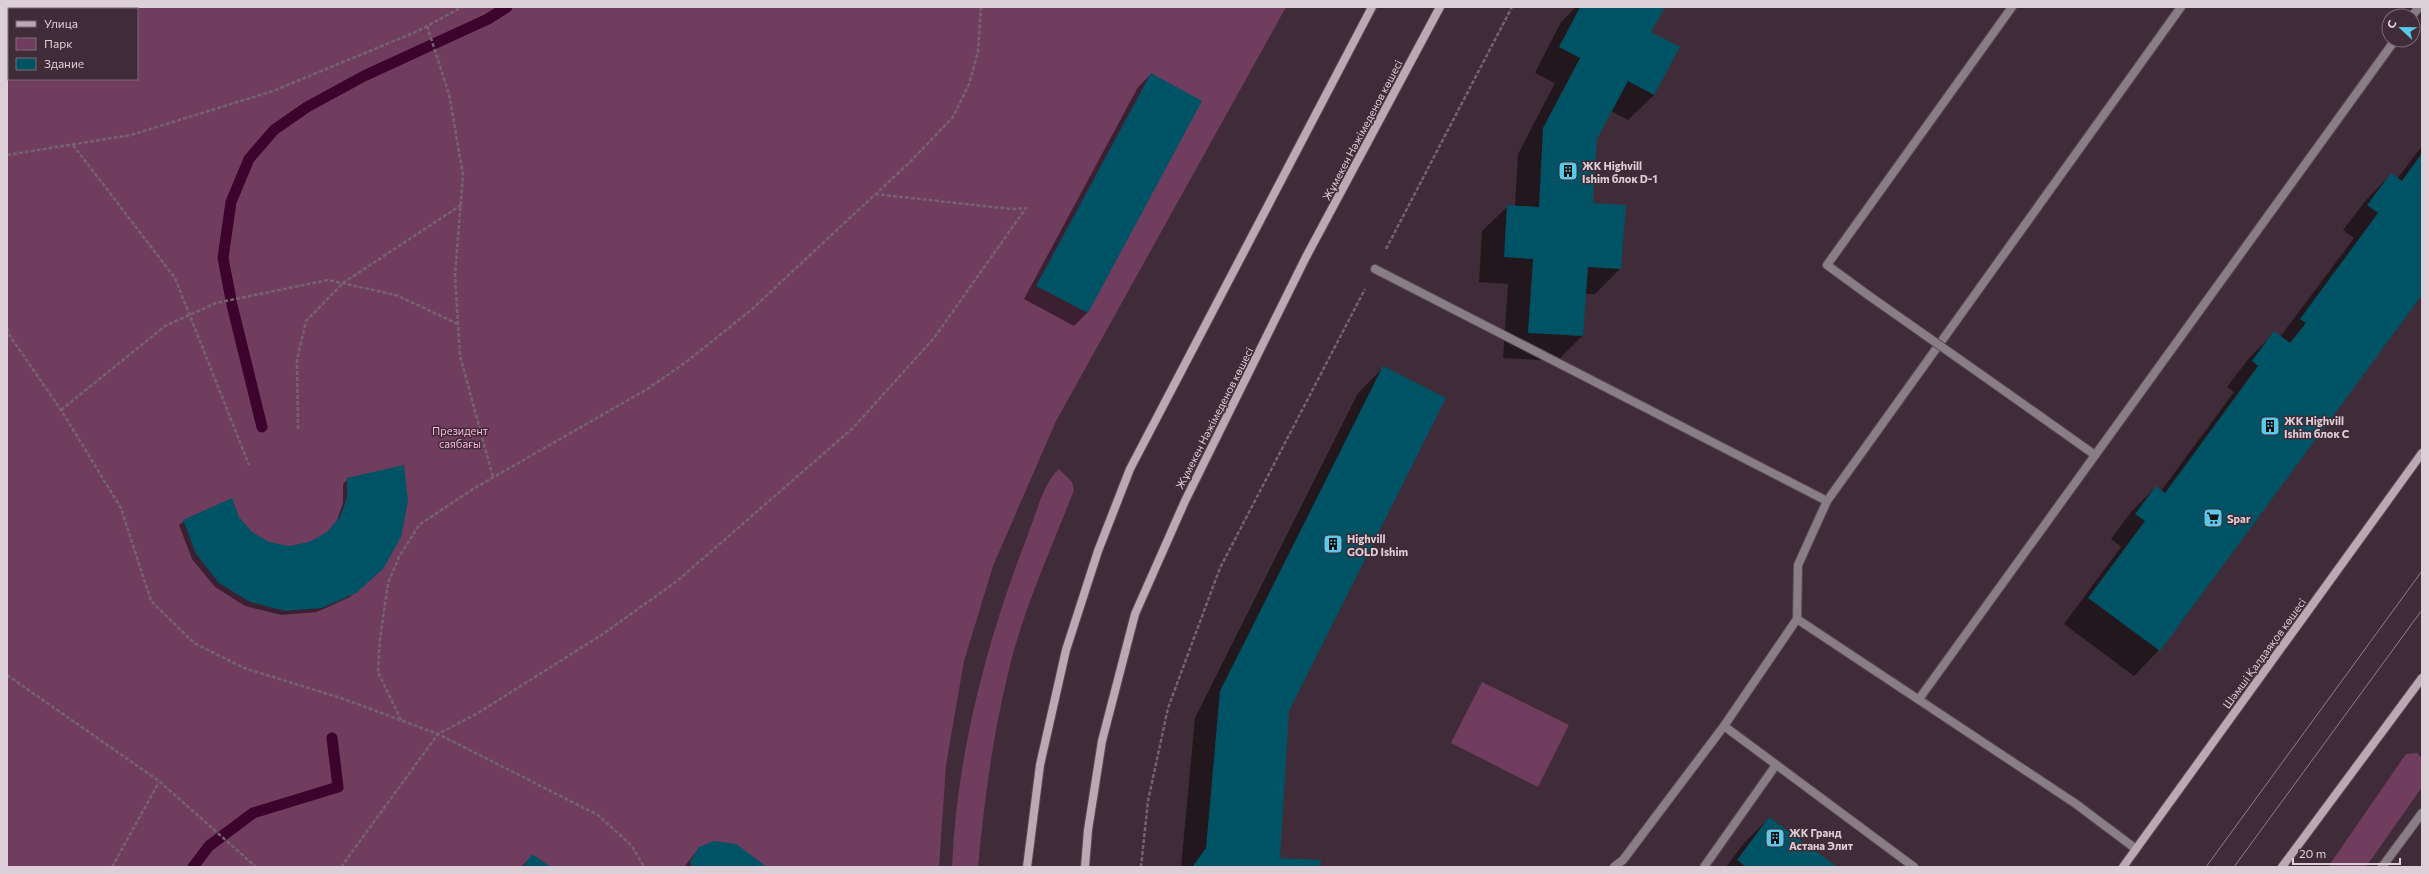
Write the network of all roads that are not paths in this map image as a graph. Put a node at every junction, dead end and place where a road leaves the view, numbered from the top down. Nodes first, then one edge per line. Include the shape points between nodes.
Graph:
1 (1372, 7) edge
2 (1440, 7) edge
3 (2012, 7) edge
4 (2181, 7) edge
5 (2389, 48) edge
6 (1375, 269) road end
7 (2422, 453) edge
8 (2095, 455) junction
9 (1827, 501) junction
10 (1797, 619) junction
11 (2422, 678) edge
12 (1918, 700) junction
13 (1724, 726) junction
14 (1776, 765) junction
15 (2422, 813) edge
16 (2136, 849) junction
17 (1027, 867) edge
18 (1085, 867) edge
19 (1614, 867) edge
20 (1704, 867) edge
21 (1914, 867) edge
22 (2123, 867) edge
23 (2282, 867) edge
24 (2382, 867) edge

1 - 17 main road via 1130,469 1098,550 1066,650 1040,765
2 - 18 main road, Жұмекен Нәжімеденов көшесі via 1306,257 1185,501 1135,614 1102,741
3 - 8 street, bridge via 1827,265
4 - 9 street
5 - 8 street
6 - 9 street
7 - 16 main road, Шәмші Қалдаяқов көшесі
8 - 12 street
9 - 10 street via 1798,565
10 - 12 street
10 - 13 street
11 - 23 main road
12 - 16 street via 2076,804
13 - 14 street
13 - 19 street via 1623,860
14 - 20 street
14 - 21 street
15 - 24 street
16 - 22 main road, Шәмші Қалдаяқов көшесі

